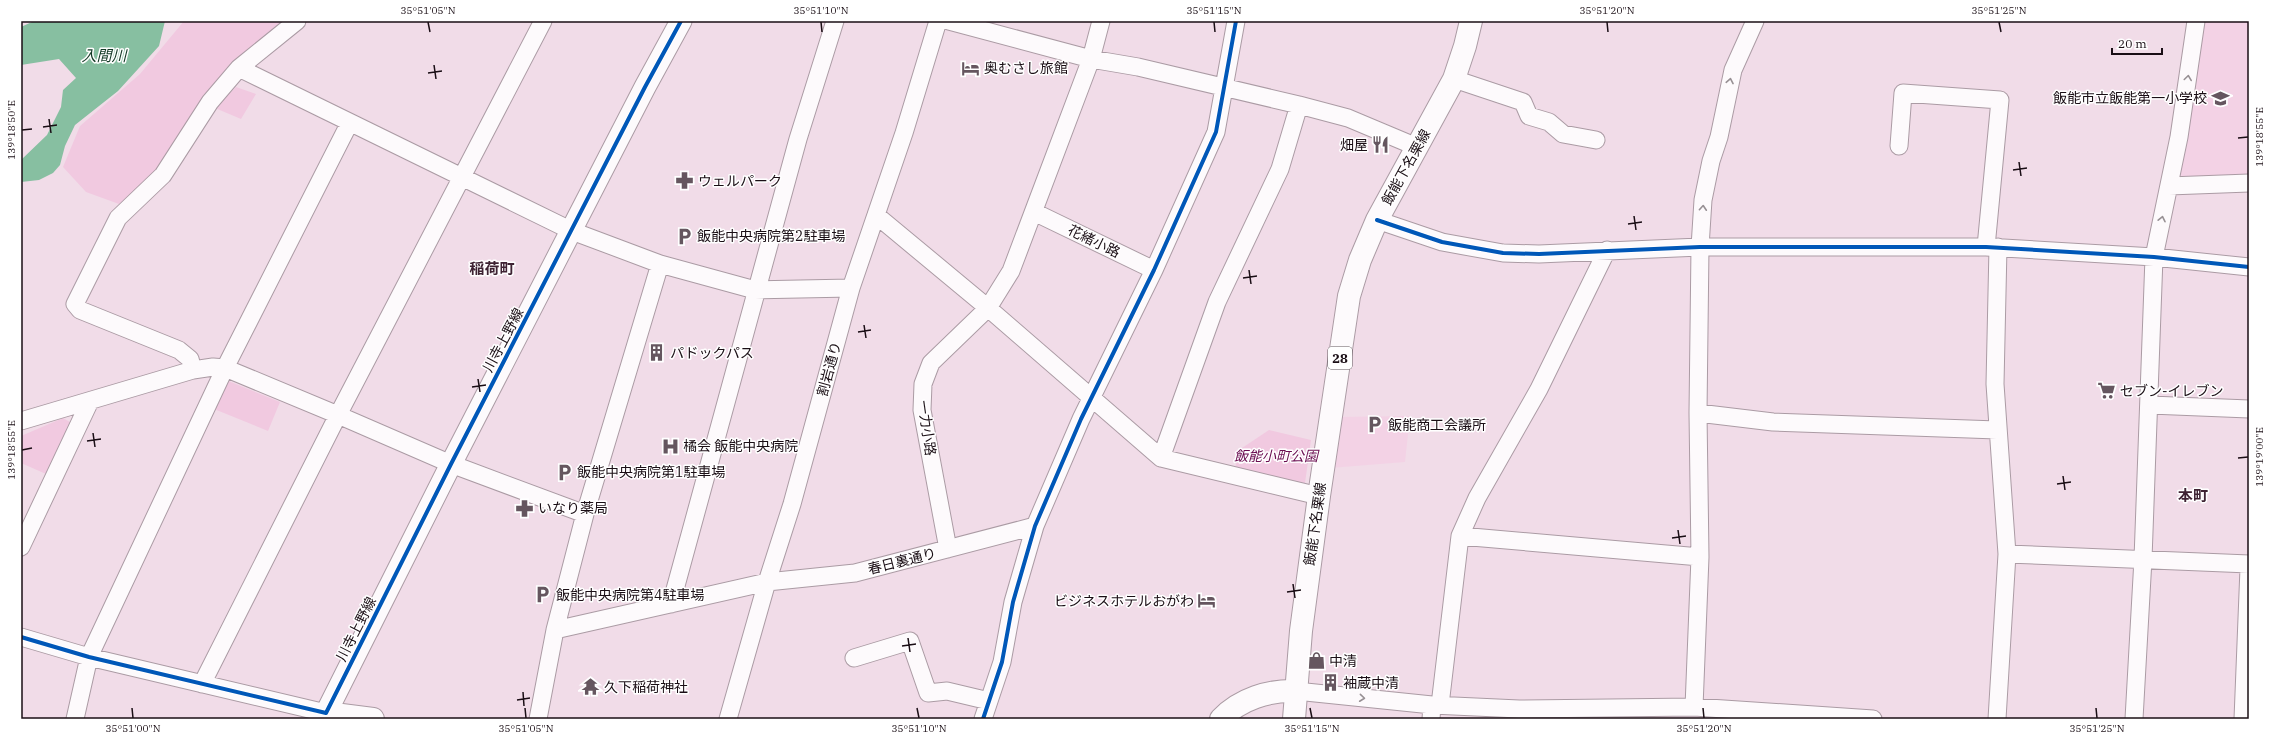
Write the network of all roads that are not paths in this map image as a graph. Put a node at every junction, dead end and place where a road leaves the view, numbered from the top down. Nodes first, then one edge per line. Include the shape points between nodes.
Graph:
1 (297, 21) edge
2 (543, 21) edge
3 (681, 21) edge
4 (835, 21) edge
5 (938, 21) edge
6 (949, 21) edge
7 (1101, 21) edge
8 (1236, 21) edge
9 (1470, 21) edge
10 (1755, 21) edge
11 (2196, 21) edge
12 (1091, 59) junction
13 (240, 68) junction
14 (1454, 78) junction
15 (1226, 87) junction
16 (1299, 105) junction
17 (349, 124) junction
18 (1596, 140) dead end
19 (1899, 146) dead end
20 (1417, 147) junction
21 (463, 176) junction
22 (2249, 183) edge
23 (2169, 186) junction
24 (1034, 212) junction
25 (876, 215) junction
26 (1377, 220) junction
27 (572, 231) junction
28 (1700, 247) junction
29 (1992, 247) junction
30 (1607, 250) junction
31 (2154, 257) junction
32 (660, 264) junction
33 (2249, 267) edge
34 (1154, 270) junction
35 (851, 288) junction
36 (755, 290) junction
37 (988, 308) junction
38 (225, 368) junction
39 (193, 370) junction
40 (1092, 400) junction
41 (90, 401) junction
42 (2150, 405) junction
43 (2249, 409) edge
44 (1698, 413) junction
45 (338, 415) junction
46 (21, 421) edge
47 (1997, 430) junction
48 (1161, 458) junction
49 (451, 464) junction
50 (1319, 496) junction
51 (585, 514) junction
52 (1035, 526) junction
53 (1460, 536) junction
54 (21, 547) edge
55 (948, 550) junction
56 (2007, 554) junction
57 (1700, 557) junction
58 (2143, 560) junction
59 (2249, 564) edge
60 (2249, 568) edge
61 (767, 582) junction
62 (671, 604) junction
63 (555, 630) junction
64 (21, 637) edge
65 (89, 657) junction
66 (854, 658) dead end
67 (202, 684) junction
68 (1296, 691) junction
69 (989, 701) junction
70 (1694, 707) junction
71 (1434, 709) edge
72 (325, 716) edge
73 (74, 719) edge
74 (373, 719) edge
75 (538, 719) edge
76 (728, 719) edge
77 (983, 719) edge
78 (1221, 719) edge
79 (1294, 719) edge
80 (1873, 719) edge
81 (1997, 719) edge
82 (2134, 719) edge
83 (2243, 719) edge

1 - 13 street
2 - 21 street
3 - 27 street, 川寺上野線
4 - 36 street via 798,138
5 - 25 street, 割岩通り
6 - 12 street
7 - 12 street, 一力小路
8 - 15 street
9 - 14 main road, 飯能下名栗線 / 28
28 -> 10 street via 1703,200 1711,160 1719,138 1733,70
23 -> 11 street via 2185,102
12 - 15 street
12 - 24 street, 一力小路
13 - 17 street
13 - 39 street via 210,102 163,175 118,218 75,304 80,310 179,350 190,359
14 - 18 street via 1523,102 1529,116 1549,122 1563,134
14 - 20 main road, 飯能下名栗線 / 28
15 - 16 street
15 - 34 street via 1216,132
16 - 20 street via 1348,118
16 - 48 street via 1280,169 1217,302
17 - 21 street
17 - 38 street
19 - 29 street via 1903,93 2000,100
20 - 26 main road, 飯能下名栗線 / 28
21 - 27 street
21 - 45 street
22 - 23 street
31 -> 23 street
24 - 34 street, 花緒小路
24 - 37 street, 一力小路 via 1011,271
25 - 35 street, 割岩通り
25 - 37 street
26 - 30 street via 1442,242 1503,253 1539,254
26 - 50 main road, 飯能下名栗線 / 28 via 1360,260 1350,296
27 - 32 street
27 - 49 street, 川寺上野線
28 - 29 street
28 - 30 street
28 - 44 street
29 - 31 street
29 - 47 street
30 - 53 street via 1539,389 1477,498
31 - 33 street
31 - 42 street
32 - 36 street
32 - 51 street
34 - 40 street
35 - 36 street
35 - 61 street, 割岩通り via 792,504
36 - 62 street
37 - 40 street
37 - 55 street, 一力小路 via 931,363 923,384 922,410
38 - 39 street
38 - 45 street
38 - 65 street
39 - 41 street
40 - 48 street
40 - 52 street via 1081,419
41 - 46 street
41 - 54 street
42 - 43 street
42 - 58 street
44 - 47 street via 1772,422
44 - 57 street
45 - 49 street
45 - 67 street
47 - 56 street
48 - 50 street
49 - 51 street
49 - 72 street, 川寺上野線
50 - 68 main road, 飯能下名栗線 / 28 via 1301,631
51 - 63 street
52 - 55 street, 春日裏通り
52 - 69 street via 1013,602 1002,662
53 - 57 street
53 - 71 street
55 - 61 street, 春日裏通り via 854,574
56 - 58 street
56 - 81 street
57 - 70 street
58 - 59 street
58 - 82 street
60 - 83 street
61 - 62 street, 春日裏通り
61 - 76 street, 割岩通り
62 - 63 street, 春日裏通り
63 - 75 street
64 - 65 street
65 - 67 street
65 - 73 street
66 - 69 street via 910,641 928,693 947,691
67 - 72 street
68 -> 71 street
68 - 78 main road via 1278,690 1260,695
68 - 79 main road, 飯能下名栗線 / 28
69 - 77 street
70 - 71 street
70 - 80 street
72 - 74 main road

